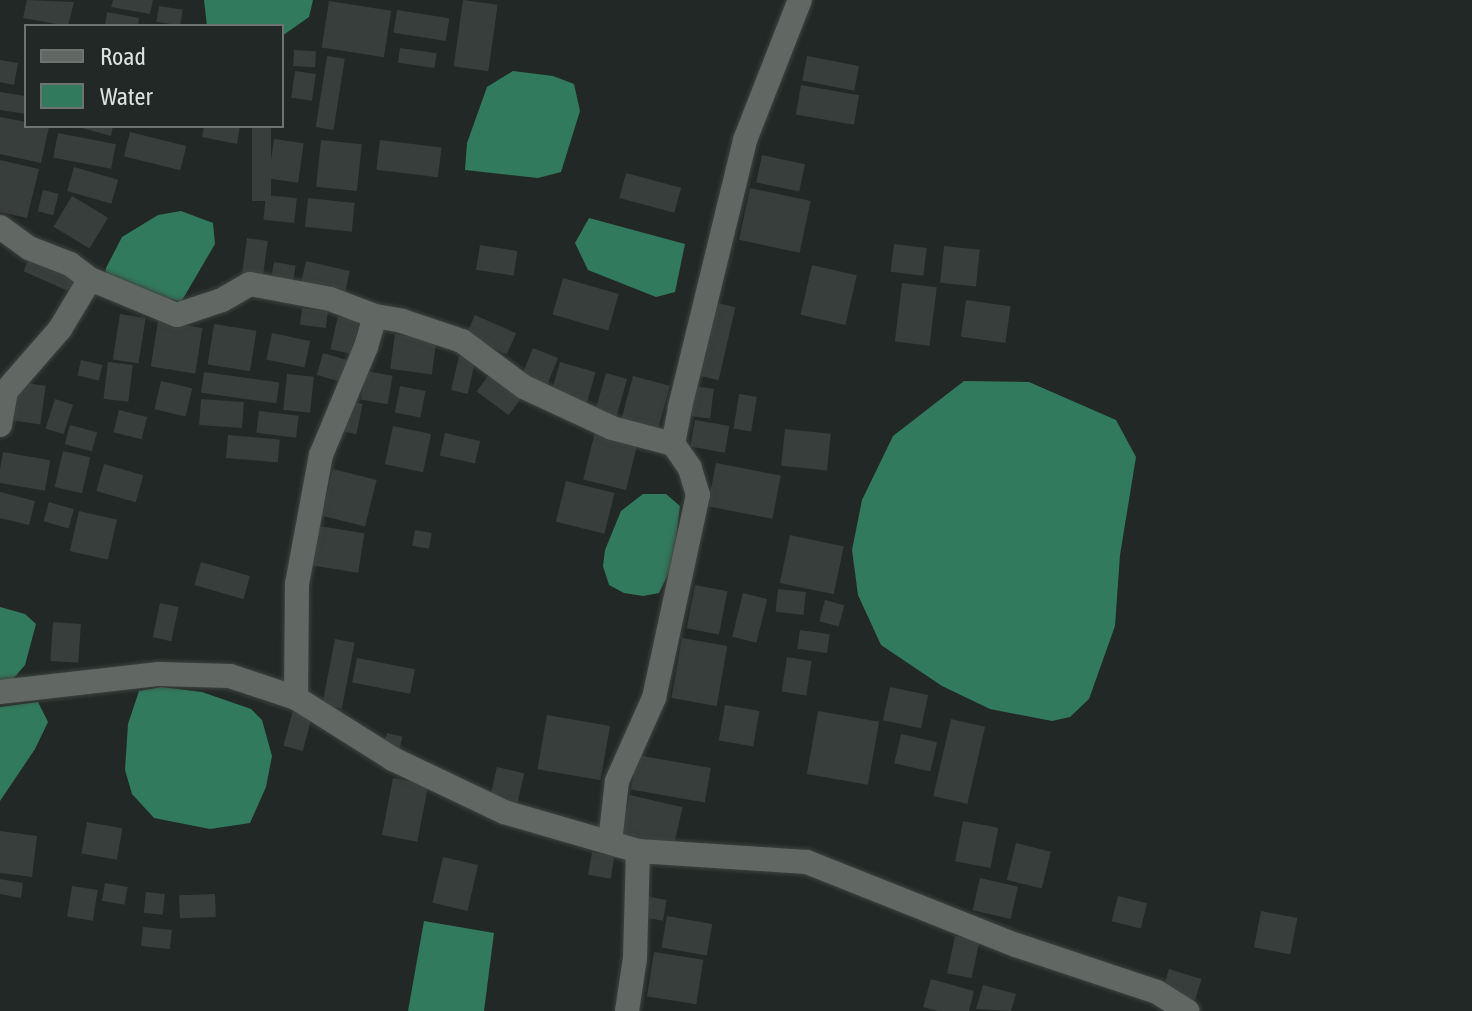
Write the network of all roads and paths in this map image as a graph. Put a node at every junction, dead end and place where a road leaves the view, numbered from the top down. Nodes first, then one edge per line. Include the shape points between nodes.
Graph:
1 (800, 0) edge
2 (0, 227) edge
3 (90, 279) junction
4 (375, 316) junction
5 (0, 425) edge
6 (673, 444) junction
7 (0, 692) edge
8 (296, 698) junction
9 (610, 842) junction
10 (638, 851) junction
11 (627, 1011) edge
12 (1187, 1011) edge

1 - 6 street via 745,140
2 - 3 street
3 - 4 street via 177,315 250,284 330,299
3 - 5 street via 60,329 6,391
4 - 6 street via 462,341 524,387 612,428
4 - 8 street via 321,455 297,584
6 - 9 street via 690,468 698,495 654,698 617,781
7 - 8 street via 159,674 230,676
8 - 9 street via 393,759 504,812
9 - 10 street
10 - 11 street via 635,958
10 - 12 street via 807,862 1016,945 1157,992

